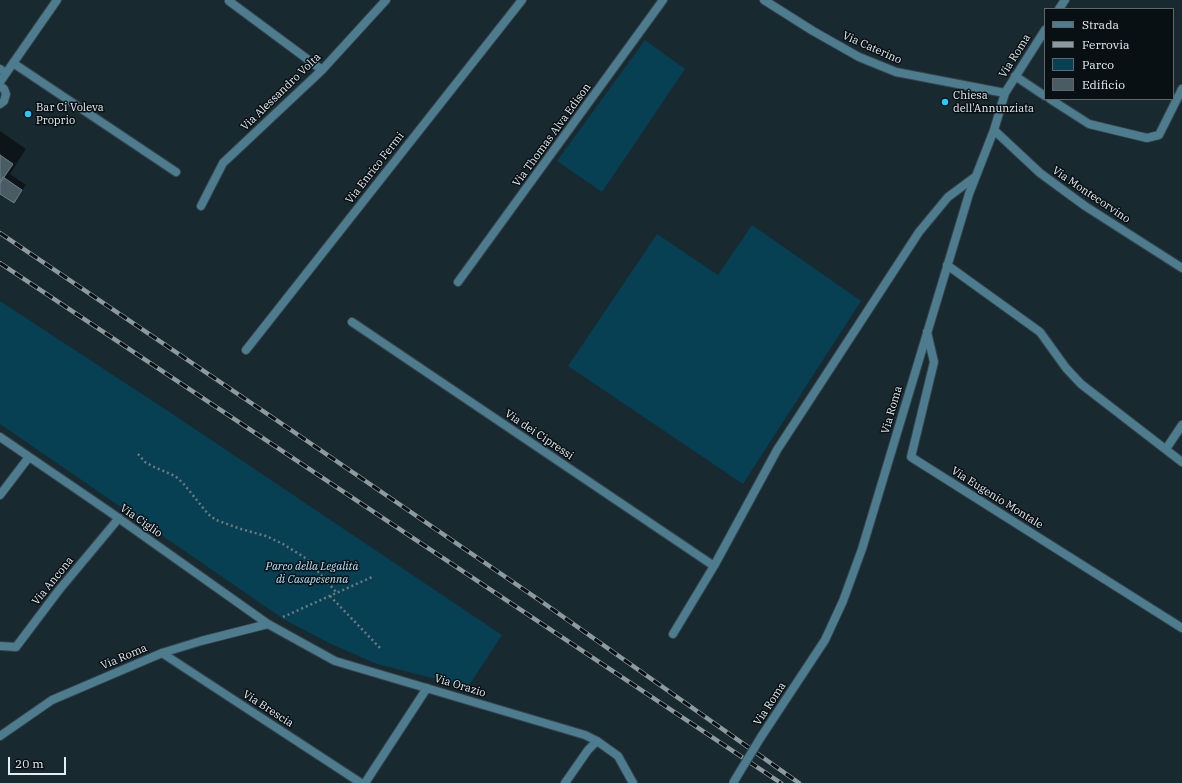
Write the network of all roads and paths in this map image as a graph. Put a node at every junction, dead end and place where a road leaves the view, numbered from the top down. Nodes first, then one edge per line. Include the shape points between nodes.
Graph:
1 (57, 0) edge
2 (386, 0) edge
3 (522, 0) edge
4 (663, 0) edge
5 (764, 0) edge
6 (229, 1) dead end
7 (1044, 32) edge
8 (13, 63) junction
9 (322, 70) junction
10 (3, 71) edge
11 (1015, 76) junction
12 (0, 82) edge
13 (0, 86) edge
14 (1182, 89) edge
15 (1005, 92) junction
16 (1044, 95) edge
17 (1052, 100) edge
18 (0, 104) edge
19 (994, 130) junction
20 (176, 172) dead end
21 (975, 177) junction
22 (201, 206) dead end
23 (947, 266) junction
24 (1182, 268) edge
25 (458, 282) dead end
26 (352, 322) dead end
27 (927, 330) junction
28 (246, 350) dead end
29 (1182, 425) edge
30 (0, 436) edge
31 (1166, 449) junction
32 (138, 454) dead end
33 (29, 457) junction
34 (1182, 462) edge
35 (0, 495) edge
36 (119, 518) junction
37 (714, 566) junction
38 (372, 577) dead end
39 (337, 593) junction
40 (330, 596) junction
41 (268, 624) junction
42 (1182, 628) edge
43 (672, 634) dead end
44 (0, 646) edge
45 (382, 650) dead end
46 (162, 653) junction
47 (427, 688) junction
48 (0, 736) edge
49 (597, 741) junction
50 (361, 783) edge
51 (365, 783) edge
52 (565, 783) edge
53 (633, 783) edge
54 (733, 783) edge

1 - 8 street
2 - 9 street, Via Alessandro Volta
3 - 28 street, Via Enrico Fermi
4 - 25 street, Via Thomas Alva Edison
5 - 15 street, Via Caterino via 853,53 896,72
6 - 9 street
7 - 11 street, Via Roma
8 - 10 street
8 - 20 street
9 - 22 street, Via Alessandro Volta via 223,163
10 - 12 street
11 - 15 street, Via Roma
11 - 16 street
13 - 18 street via 6,94
14 - 17 street via 1159,135 1147,138 1089,124
15 - 19 street, Via Roma
19 - 21 street, Via Roma
19 - 24 street, Via Montecorvino via 1040,173 1085,206
21 - 23 street, Via Roma
21 - 37 street via 948,197 919,232 777,450
23 - 27 street, Via Roma
23 - 31 street via 1040,332 1081,384
26 - 37 street, Via dei Cipressi
27 - 42 street, Via Eugenio Montale via 934,362 911,457
27 - 54 street, Via Roma, bridge via 862,549 843,601 825,640
29 - 31 street
30 - 33 street, Via Ciglio
31 - 34 street
32 - 39 path via 152,466 175,476 216,520 266,536 307,559
33 - 35 street
33 - 36 street, Via Ciglio
36 - 41 street, Via Ciglio
36 - 44 street, Via Ancona via 16,647
37 - 43 street
38 - 39 path
39 - 40 path
40 - 41 path
40 - 45 path
41 - 46 street, Via Roma
41 - 47 street, Via Orazio via 335,661
46 - 48 street, Via Roma via 52,700
46 - 50 street, Via Brescia
47 - 49 street, Via Orazio
47 - 51 street
49 - 52 street
49 - 53 street, Via Orazio via 618,756

